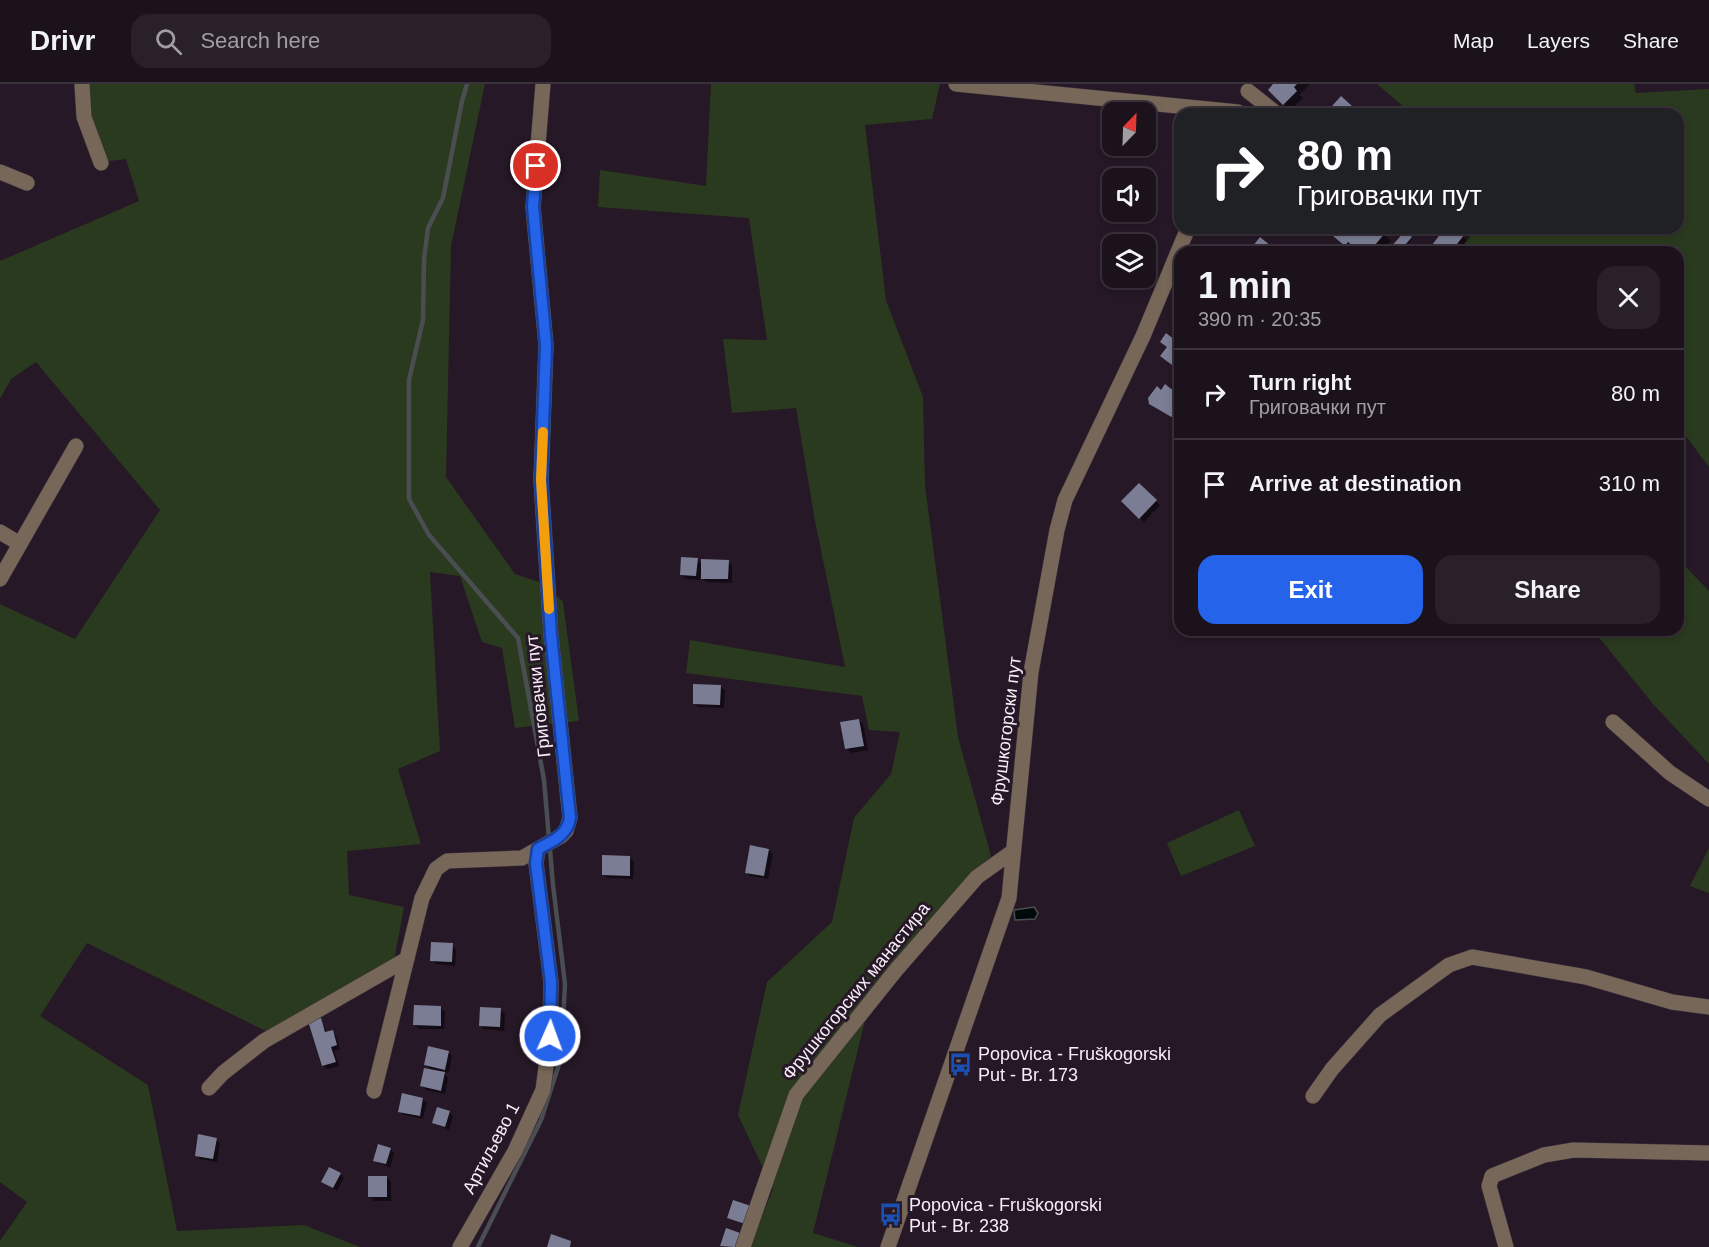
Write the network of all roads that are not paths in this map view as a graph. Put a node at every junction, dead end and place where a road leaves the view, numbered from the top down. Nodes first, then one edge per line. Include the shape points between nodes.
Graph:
1 (82, 84) edge
2 (543, 84) edge
3 (956, 84) edge
4 (1250, 88) edge
5 (1189, 108) edge
6 (1240, 108) edge
7 (1271, 108) edge
8 (101, 163) dead end
9 (0, 172) edge
10 (27, 183) dead end
11 (1174, 262) edge
12 (76, 446) dead end
13 (0, 532) edge
14 (20, 544) junction
15 (0, 579) edge
16 (1613, 722) dead end
17 (1709, 799) edge
18 (538, 849) junction
19 (1012, 852) junction
20 (407, 959) junction
21 (1709, 1007) edge
22 (209, 1089) dead end
23 (374, 1091) dead end
24 (1313, 1096) dead end
25 (1709, 1154) edge
26 (460, 1247) edge
27 (743, 1247) edge
28 (888, 1247) edge
29 (1506, 1247) edge

1 - 8 street via 84,117
2 - 18 street, Григовачки пут via 533,207 546,345 541,480 551,635 570,818 561,836
3 - 5 street
4 - 6 street
4 - 7 street
9 - 10 street
11 - 19 street, Фрушкогорски пут via 1065,500 1031,672
12 - 14 street
13 - 14 street
14 - 15 street
16 - 17 street via 1670,773
18 - 20 street, Григовачки пут via 522,858 447,861 436,869 422,898
18 - 26 street, Артиљево 1 via 536,863 551,982 543,1090 515,1151
19 - 27 street, Фрушкогорских манастира via 976,877 796,1095
19 - 28 street, Фрушкогорски пут via 1008,898 1000,929
20 - 22 street via 264,1041
20 - 23 street, Григовачки пут
21 - 24 street via 1672,1002 1586,977 1472,957 1449,965 1380,1015
25 - 29 street via 1574,1150 1544,1155 1492,1176 1489,1186

